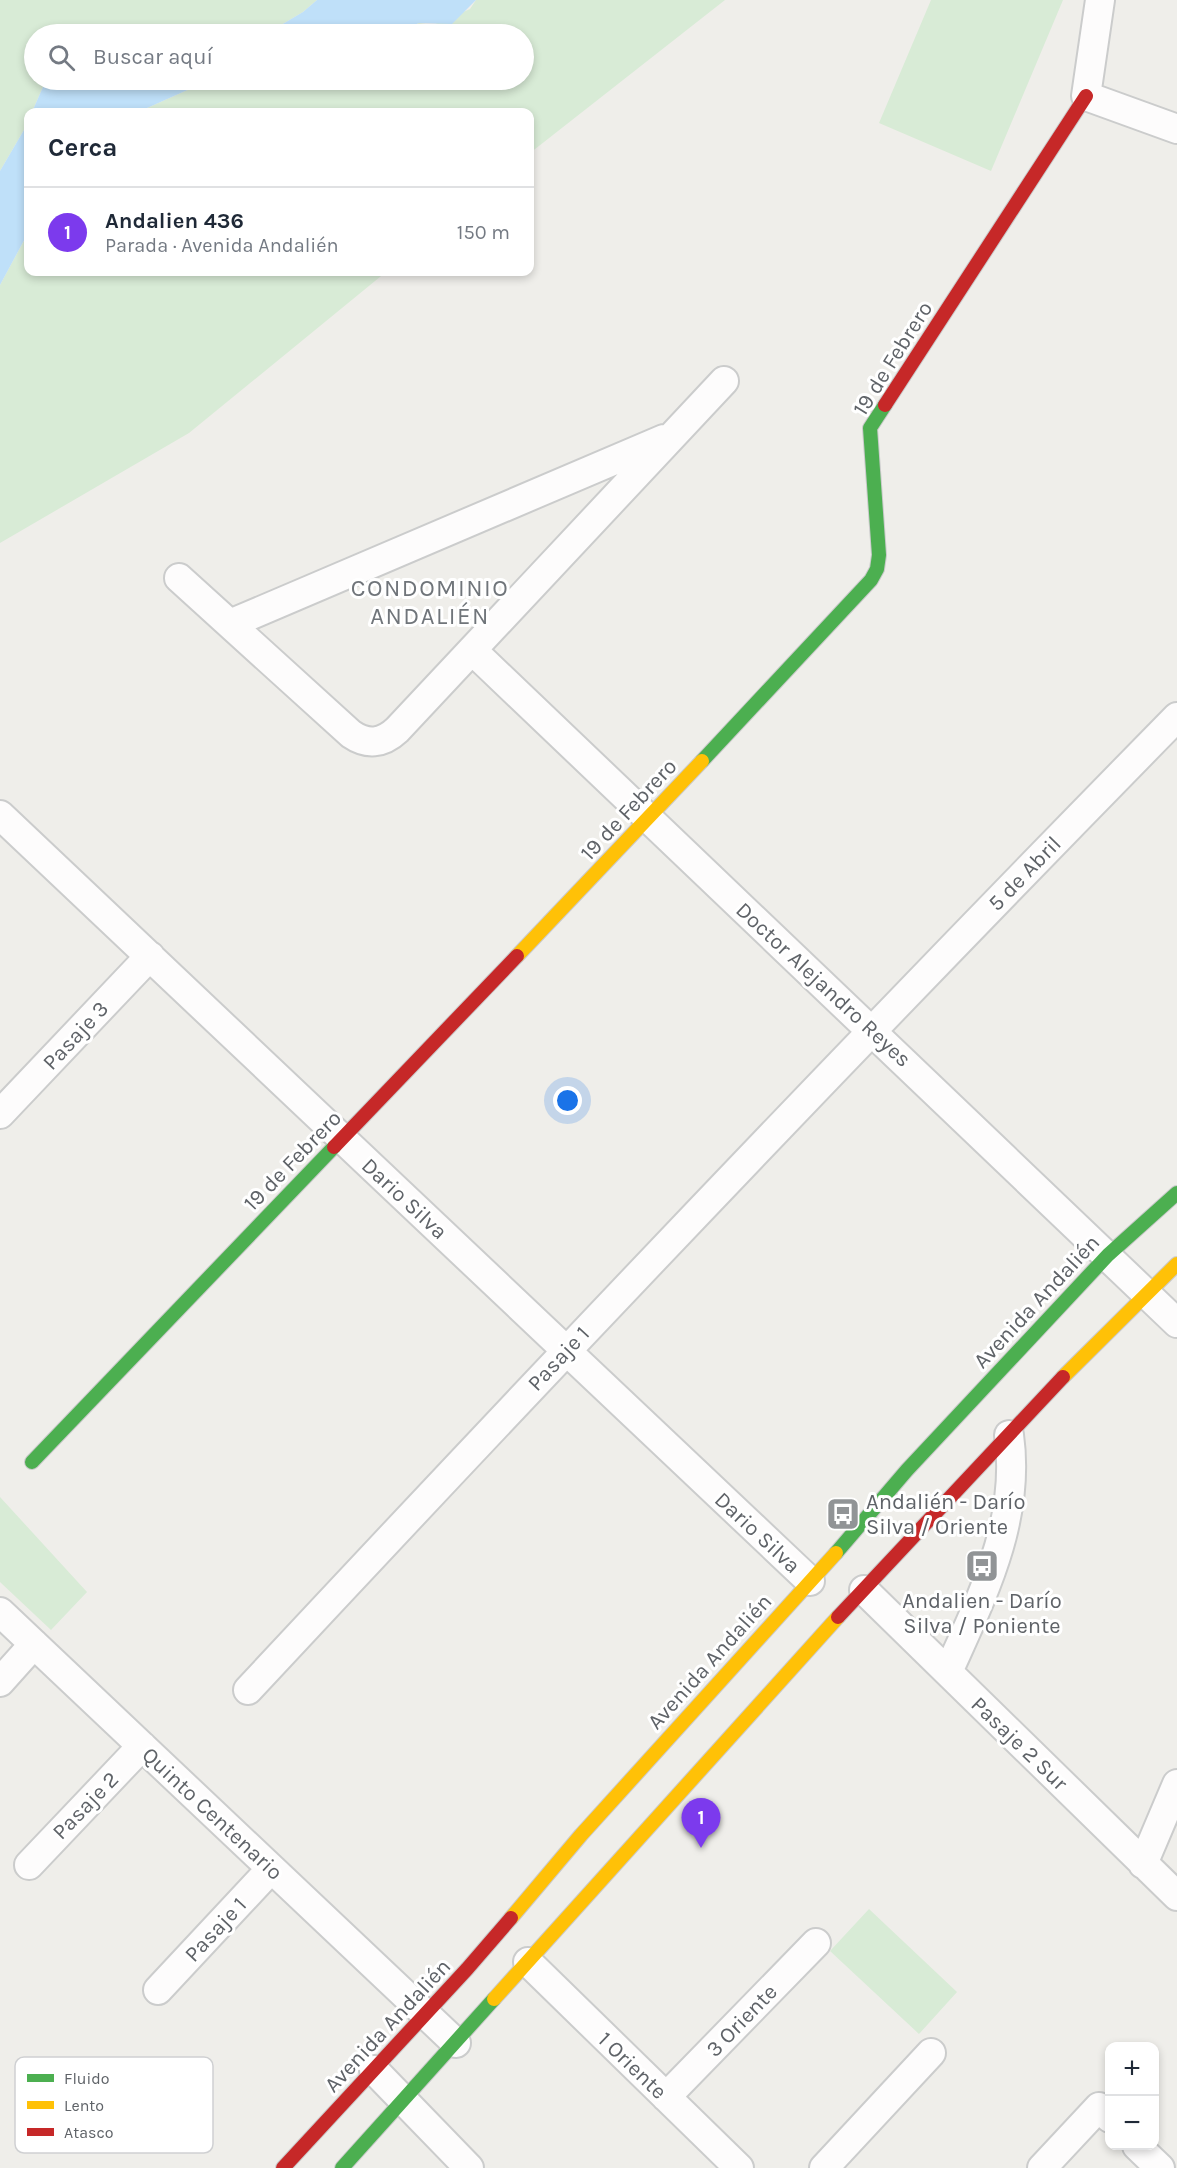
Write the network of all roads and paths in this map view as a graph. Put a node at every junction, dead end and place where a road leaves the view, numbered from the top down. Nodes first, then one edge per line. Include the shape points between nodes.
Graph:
1 (1100, 0) edge
2 (1086, 96) junction
3 (1177, 129) edge
4 (724, 381) dead end
5 (674, 434) junction
6 (178, 578) dead end
7 (230, 624) junction
8 (472, 650) junction
9 (1177, 717) edge
10 (0, 815) edge
11 (649, 818) junction
12 (150, 956) junction
13 (871, 1029) junction
14 (0, 1114) edge
15 (342, 1138) junction
16 (1177, 1192) edge
17 (1108, 1255) junction
18 (1177, 1264) edge
19 (1146, 1292) junction
20 (1177, 1323) edge
21 (565, 1350) junction
22 (1009, 1435) junction
23 (32, 1462) dead end
24 (810, 1581) junction
25 (864, 1590) junction
26 (0, 1612) edge
27 (34, 1644) junction
28 (948, 1672) junction
29 (0, 1682) edge
30 (248, 1690) dead end
31 (142, 1746) junction
32 (1177, 1784) edge
33 (1143, 1863) junction
34 (29, 1865) dead end
35 (271, 1869) junction
36 (1177, 1896) edge
37 (816, 1942) dead end
38 (528, 1962) junction
39 (158, 1990) dead end
40 (426, 2014) junction
41 (456, 2043) junction
42 (931, 2053) dead end
43 (375, 2070) junction
44 (666, 2097) junction
45 (404, 2100) junction
46 (1104, 2112) edge
47 (1142, 2150) edge
48 (283, 2168) edge
49 (342, 2168) edge
50 (469, 2168) edge
51 (739, 2168) edge
52 (824, 2168) edge
53 (1041, 2168) edge
54 (1160, 2168) edge

1 - 2 street
2 - 3 street
2 - 11 main road, 19 de Febrero via 870,428 879,555 871,580
4 - 5 street
5 - 7 street
5 - 8 street
6 - 7 street
7 - 8 street via 351,734 374,742 391,736
8 - 11 street, Doctor Alejandro Reyes
9 - 13 street, 5 de Abril
10 - 12 street, Dario Silva
11 - 13 street, Doctor Alejandro Reyes
11 - 15 main road, 19 de Febrero
12 - 14 street, Pasaje 3
12 - 15 street, Dario Silva
13 - 17 street, Doctor Alejandro Reyes
13 - 21 street, Pasaje 1
15 - 21 street, Dario Silva
15 - 23 main road, 19 de Febrero
16 - 17 main road, Avenida Andalién
17 - 19 street, Doctor Alejandro Reyes
17 - 24 main road, Avenida Andalién via 907,1470
18 - 19 main road
19 - 20 street, Doctor Alejandro Reyes
19 - 22 main road
21 - 24 street, Dario Silva
21 - 30 street, Pasaje 1
22 - 25 main road
22 - 28 street via 1012,1482 1003,1536 990,1577
24 - 40 main road, Avenida Andalién via 631,1778
25 - 28 street, Pasaje 2 Sur
25 - 38 main road
26 - 27 street, Quinto Centenario
27 - 29 street
27 - 31 street, Quinto Centenario
28 - 33 street, Pasaje 2 Sur
31 - 34 street, Pasaje 2
31 - 35 street, Quinto Centenario
32 - 33 street
33 - 36 street, Pasaje 2 Sur
35 - 39 street, Pasaje 1
35 - 40 street, Quinto Centenario
37 - 44 street, 3 Oriente
38 - 41 main road
38 - 44 street, 1 Oriente
40 - 41 street, Quinto Centenario
40 - 43 main road, Avenida Andalién
41 - 45 main road
42 - 52 street
43 - 45 street
43 - 48 main road, Avenida Andalién
44 - 51 street, 1 Oriente
45 - 49 main road
45 - 50 street
46 - 53 street
47 - 54 street

